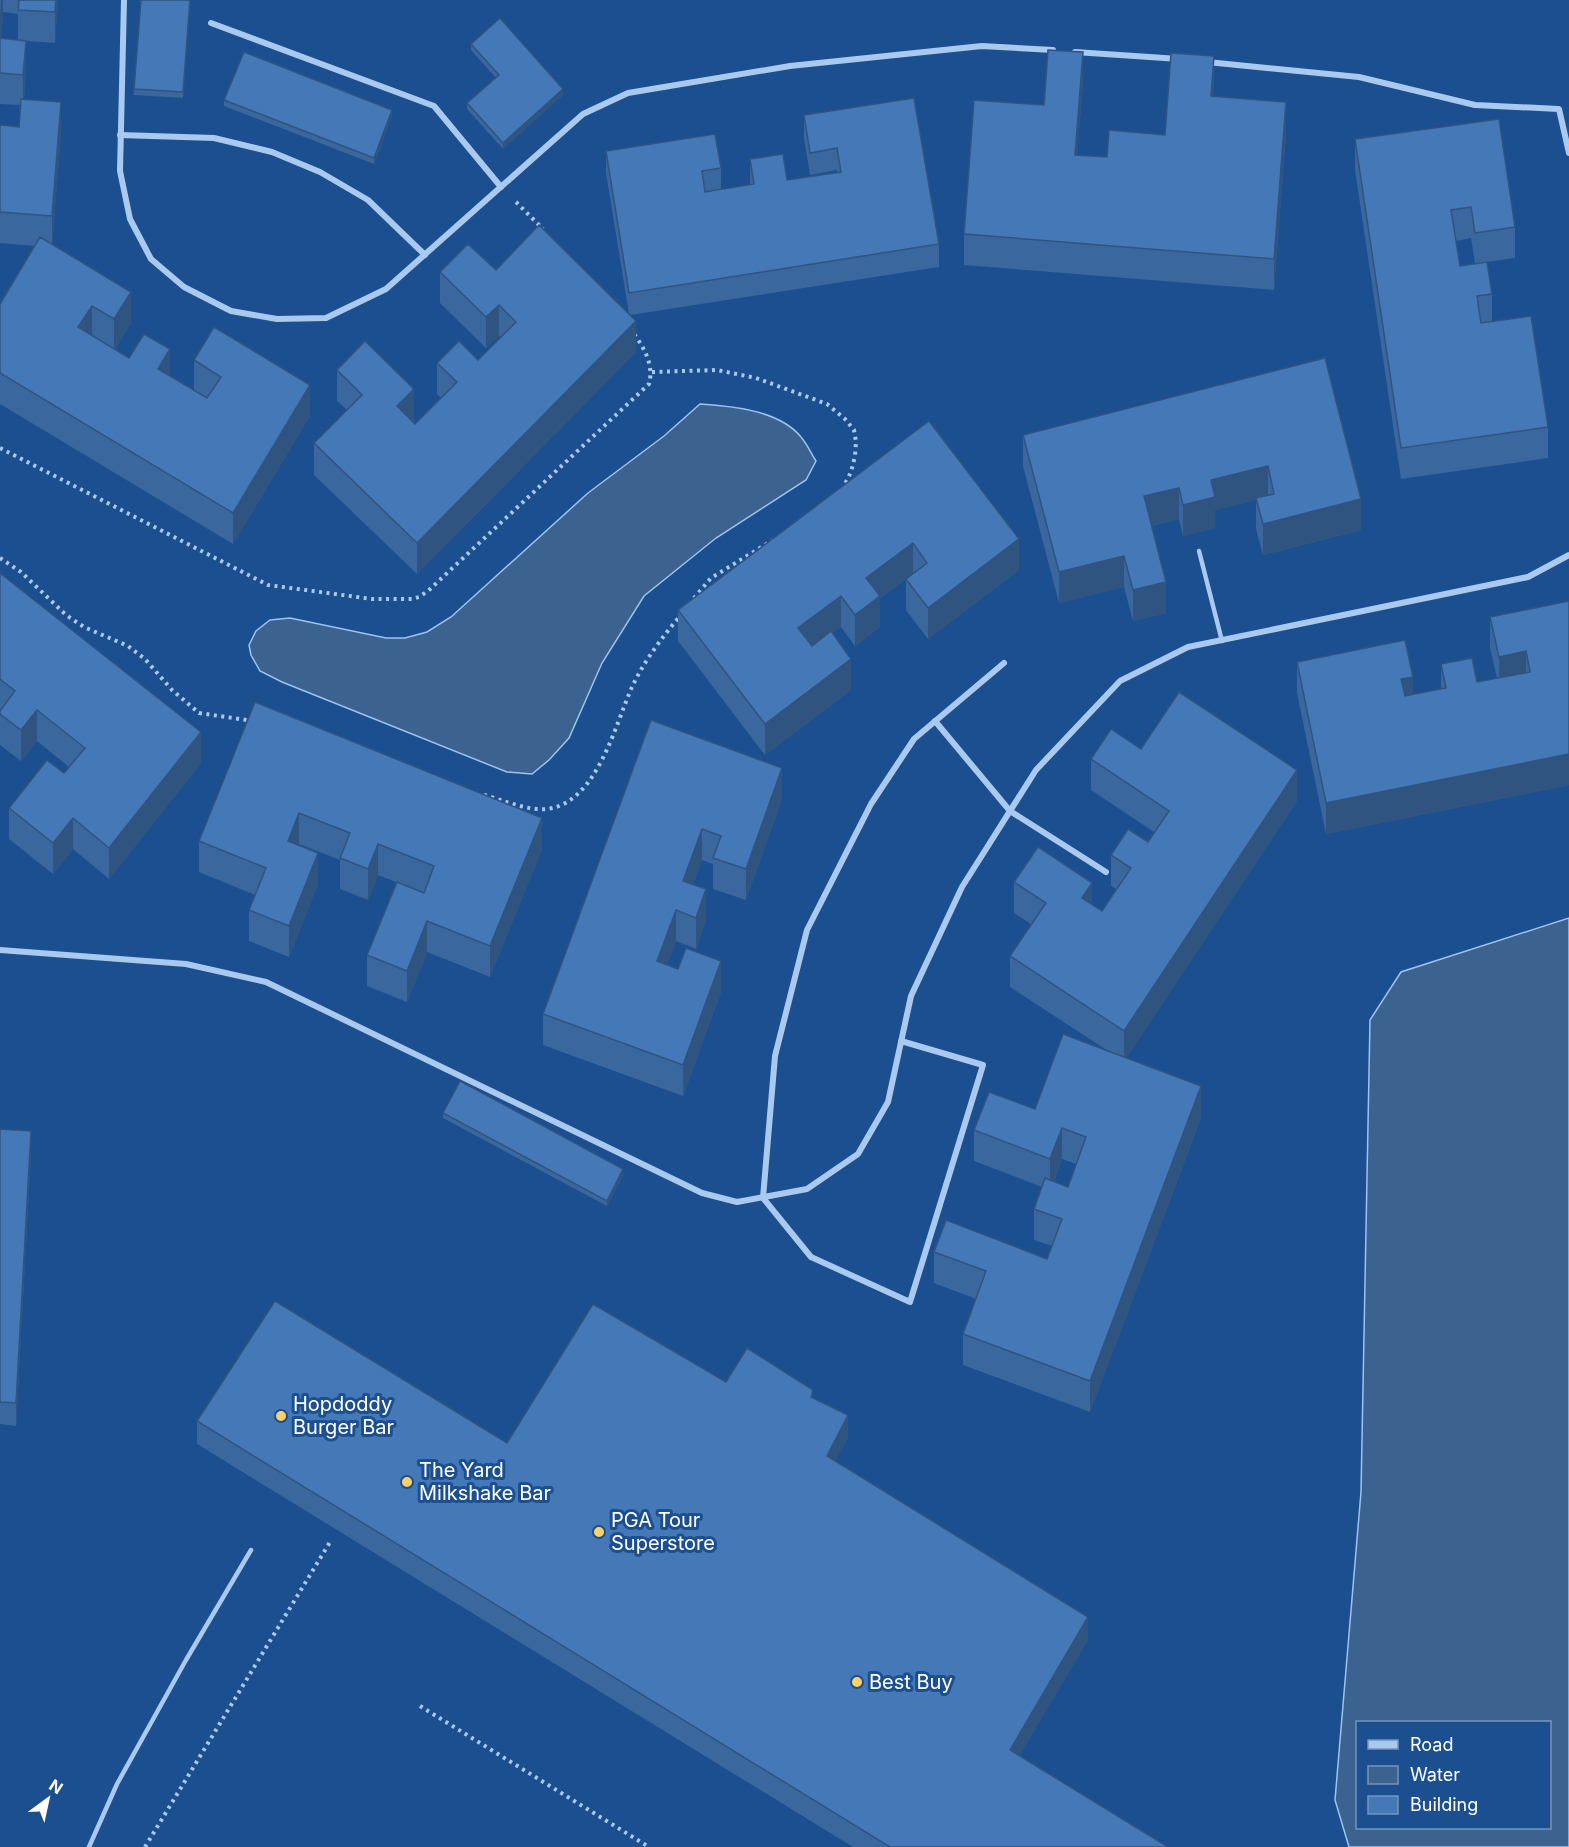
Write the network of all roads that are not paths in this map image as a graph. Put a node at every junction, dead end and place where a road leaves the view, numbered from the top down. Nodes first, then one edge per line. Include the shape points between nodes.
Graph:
1 (124, 0) edge
2 (211, 23) dead end
3 (1192, 60) edge
4 (1203, 61) edge
5 (120, 135) junction
6 (1569, 153) edge
7 (501, 187) junction
8 (425, 255) junction
9 (1199, 551) dead end
10 (1569, 555) edge
11 (1222, 640) junction
12 (1004, 663) dead end
13 (935, 721) junction
14 (1010, 811) junction
15 (1106, 872) dead end
16 (0, 950) edge
17 (901, 1041) junction
18 (763, 1198) junction
19 (251, 1550) dead end
20 (89, 1847) edge

1 - 5 street
2 - 7 street via 434,106
3 - 7 street via 982,46 790,66 628,93 583,114
4 - 6 street via 1359,77 1475,105 1559,109
5 - 8 street via 214,138 272,152 320,172 368,200
5 - 8 street via 120,171 130,219 151,259 184,287 231,311 277,319 326,318 386,290
7 - 8 street
9 - 11 lane
10 - 11 street via 1528,577
11 - 14 street via 1188,647 1120,681 1036,770
12 - 13 street
13 - 14 street
13 - 18 street via 914,739 871,804 807,930 775,1056
14 - 15 street
14 - 17 street via 962,887 910,996
16 - 18 street via 186,964 266,982 702,1193 737,1202
17 - 18 street via 888,1102 858,1154 807,1190
17 - 18 street via 983,1065 910,1302 812,1257
19 - 20 lane via 117,1784

